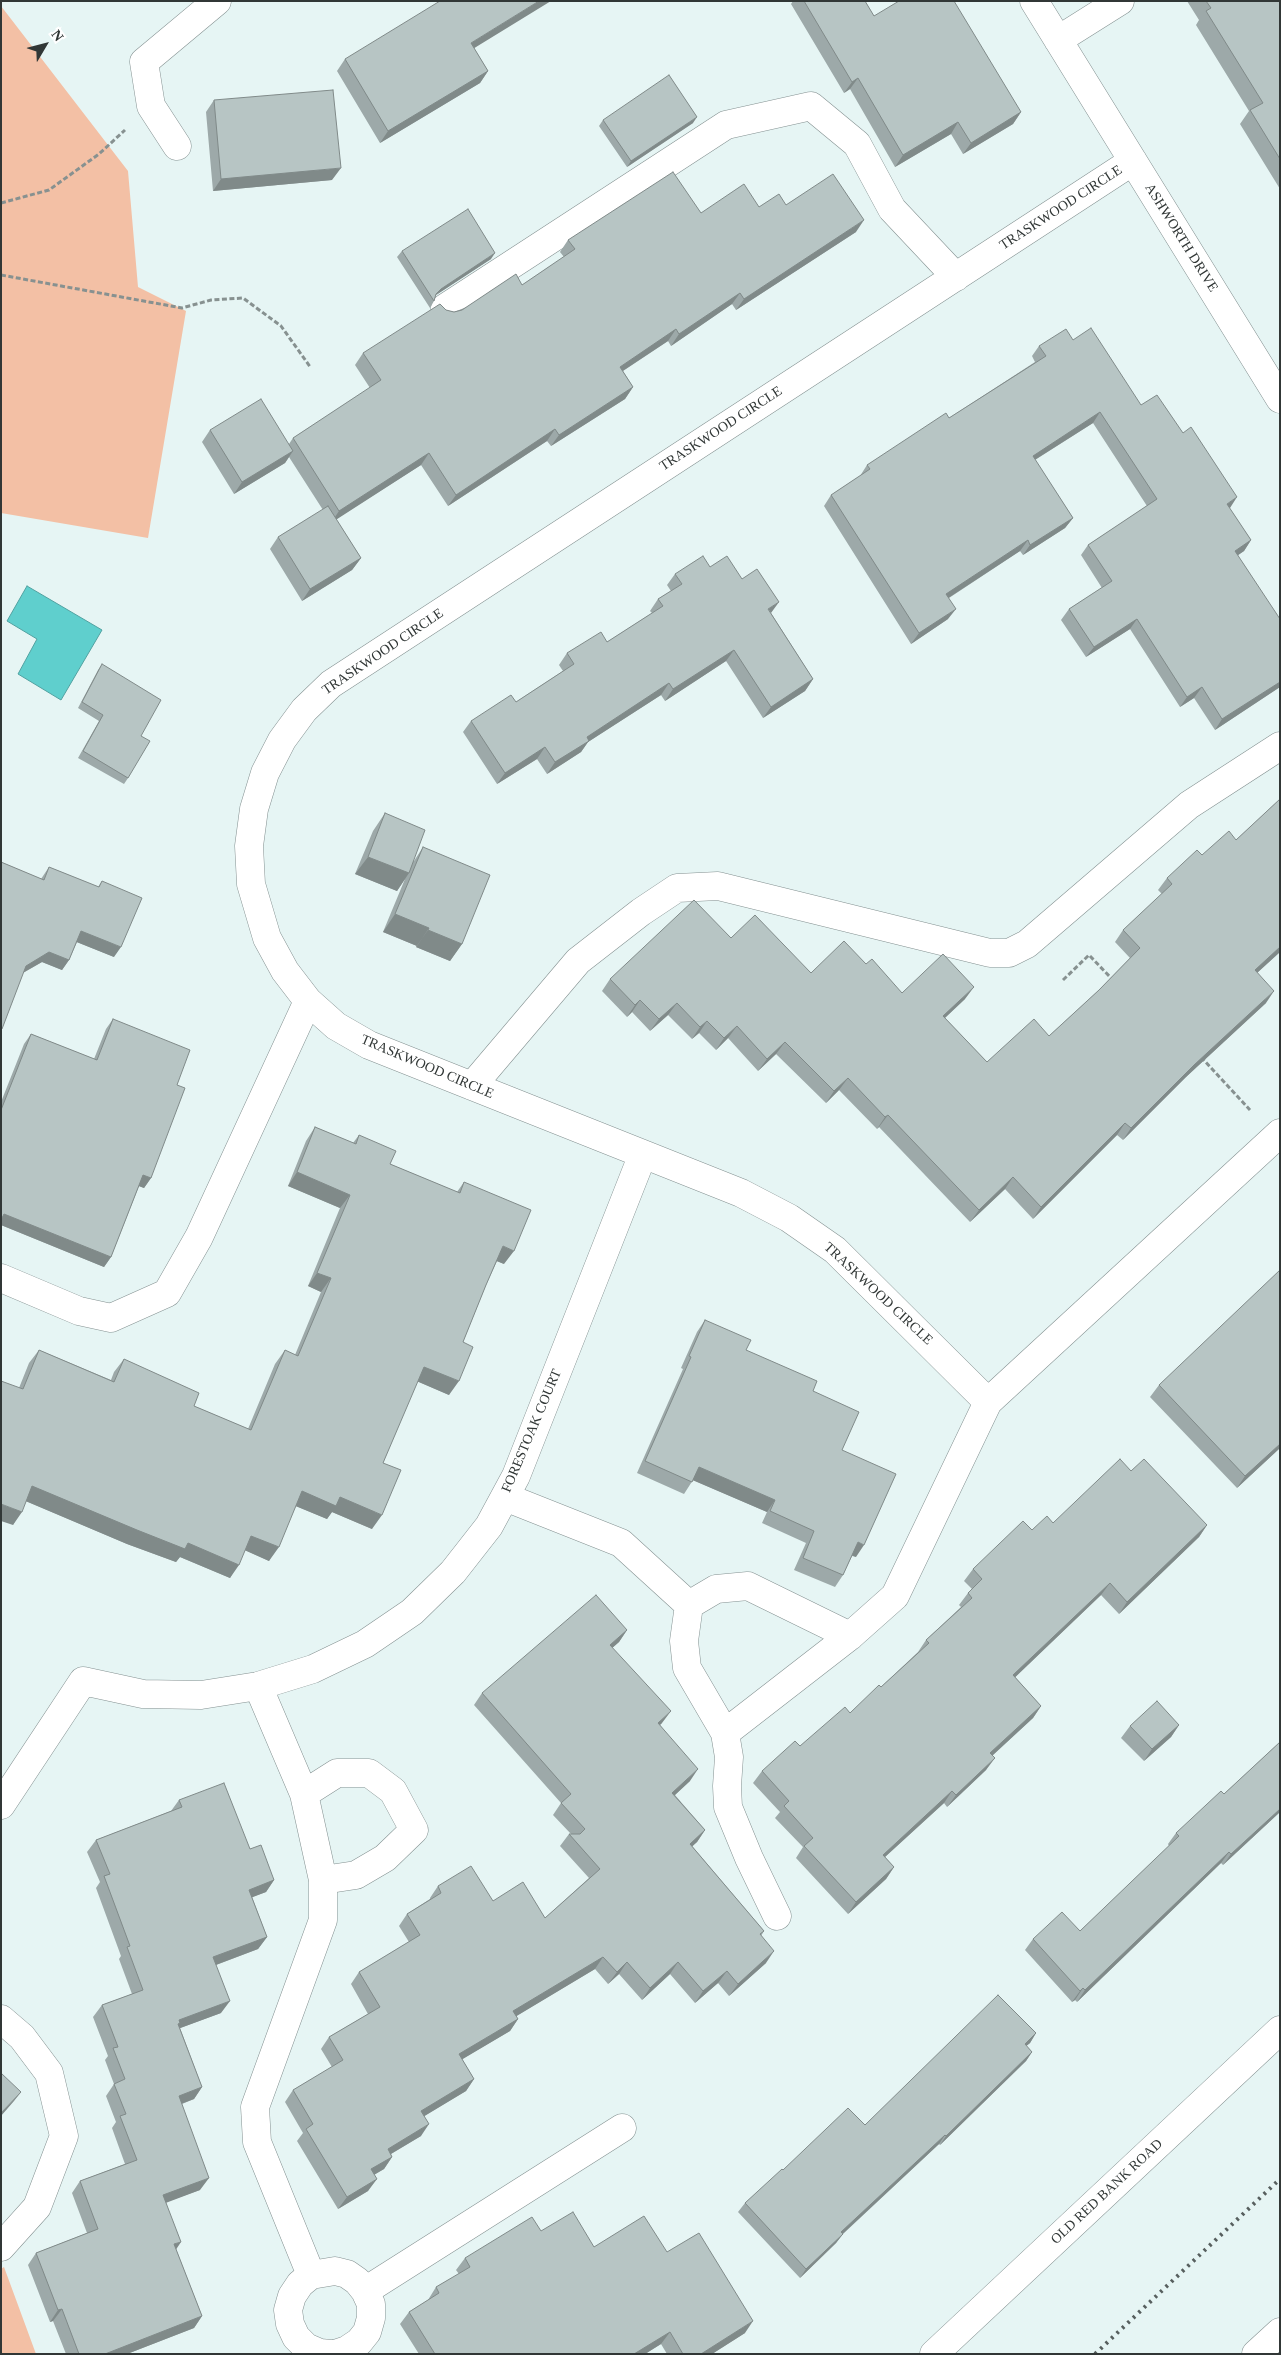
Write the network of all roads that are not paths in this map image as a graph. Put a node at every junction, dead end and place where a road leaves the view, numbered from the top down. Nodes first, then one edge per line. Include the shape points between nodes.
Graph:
1 (217, 1) edge
2 (1034, 1) edge
3 (1120, 1) edge
4 (1058, 40) junction
5 (177, 146) dead end
6 (1133, 161) junction
7 (956, 277) junction
8 (445, 308) edge
9 (1279, 397) edge
10 (1280, 746) edge
11 (308, 1001) junction
12 (472, 1086) junction
13 (1280, 1133) edge
14 (643, 1154) junction
15 (1, 1278) edge
16 (988, 1402) junction
17 (505, 1497) junction
18 (689, 1606) junction
19 (850, 1636) junction
20 (258, 1686) junction
21 (726, 1733) junction
22 (304, 1794) junction
23 (1, 1805) edge
24 (323, 1880) junction
25 (778, 1916) dead end
26 (1, 2019) edge
27 (1280, 2030) edge
28 (622, 2128) dead end
29 (1, 2247) edge
30 (311, 2275) junction
31 (365, 2290) junction
32 (1280, 2332) edge
33 (326, 2353) edge
34 (934, 2354) edge
35 (1256, 2354) edge

1 - 5 street via 144,62 151,106
2 - 4 street, ASHWORTH DRIVE
3 - 4 street
4 - 6 street, ASHWORTH DRIVE
6 - 7 street, TRASKWOOD CIRCLE
6 - 9 street, ASHWORTH DRIVE
7 - 8 street via 892,209 857,144 812,106 726,125
7 - 11 street, TRASKWOOD CIRCLE via 331,684 304,710 282,740 265,773 254,809 249,846 251,884 267,938 284,971
10 - 12 street via 1189,805 1027,944 1009,953 990,953 718,886 677,888 578,961
11 - 12 street, TRASKWOOD CIRCLE via 336,1026 368,1045
11 - 15 street via 199,1237 167,1293 111,1318 79,1310
12 - 14 street, TRASKWOOD CIRCLE
13 - 16 street
14 - 16 street, TRASKWOOD CIRCLE via 741,1193 789,1218 835,1250
14 - 17 street, FORESTOAK COURT via 521,1464
16 - 19 street via 895,1596
17 - 18 street via 621,1543
17 - 20 street, FORESTOAK COURT via 489,1526 454,1572 412,1612 365,1644 313,1669
18 - 19 street via 716,1589 748,1586
18 - 21 street via 684,1641 687,1668
19 - 21 street
20 - 22 street
20 - 23 street, FORESTOAK COURT via 201,1695 143,1694 83,1681
21 - 25 street via 728,1807
22 - 24 street
22 - 24 street via 337,1773 370,1773 393,1791 414,1830 385,1858 356,1875
24 - 30 street via 323,1920 255,2107 257,2142
26 - 29 street via 22,2037 49,2073 64,2136 37,2207
27 - 34 street, OLD RED BANK ROAD
28 - 31 street
30 - 31 street via 335,2271 347,2274
30 - 33 street via 292,2296 288,2310 290,2324 306,2347
31 - 33 street via 371,2304 367,2332 347,2350
32 - 35 street

